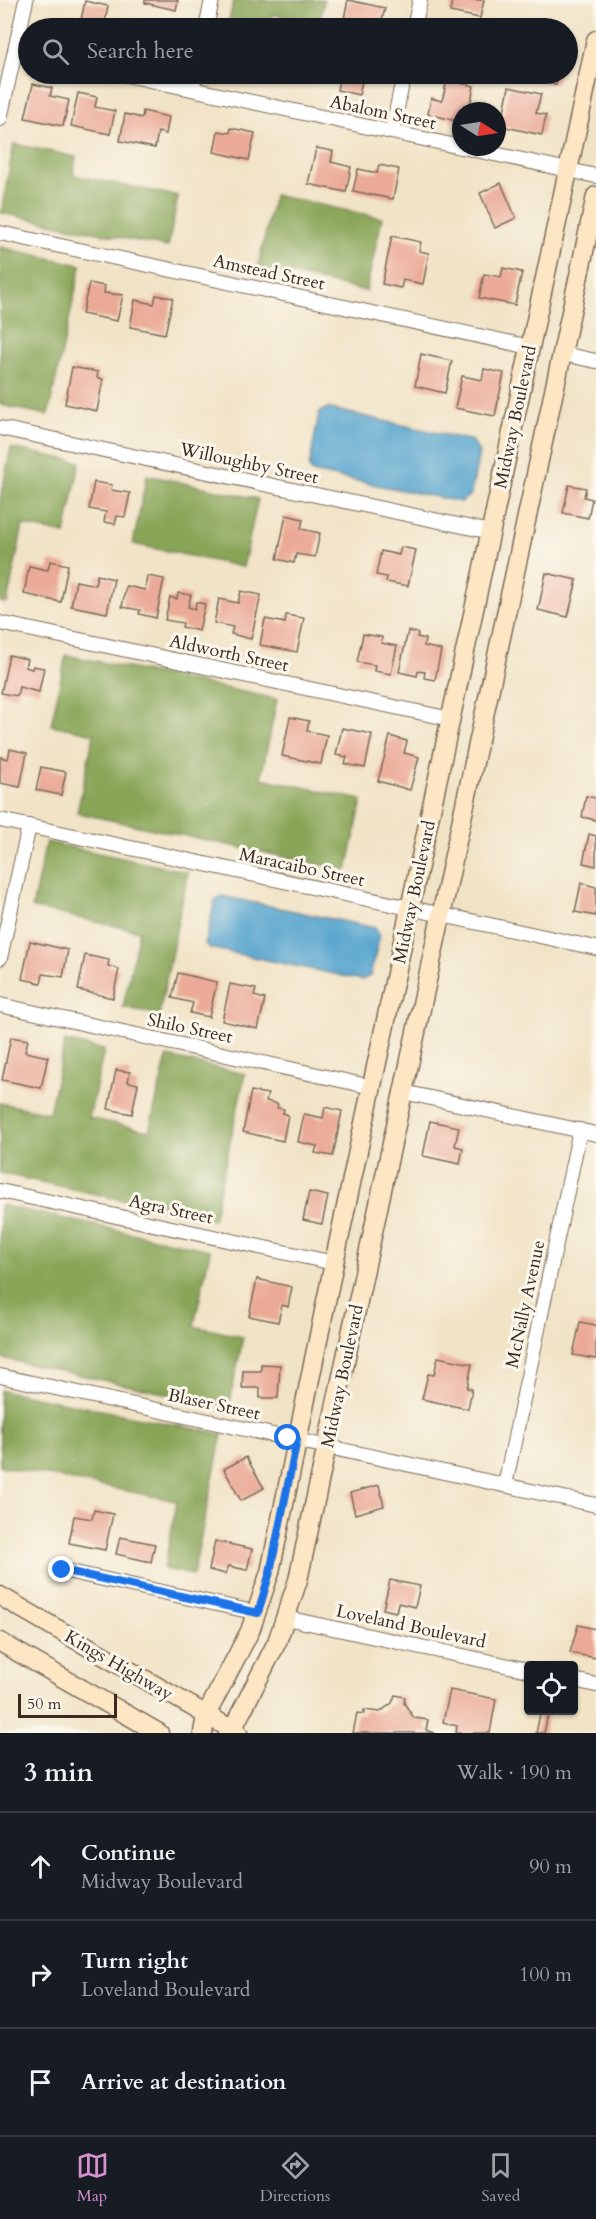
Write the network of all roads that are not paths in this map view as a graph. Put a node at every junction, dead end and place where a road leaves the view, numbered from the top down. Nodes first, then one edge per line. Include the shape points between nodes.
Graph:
1 (26, 0) edge
2 (212, 0) edge
3 (420, 0) edge
4 (25, 18) edge
5 (208, 18) edge
6 (416, 18) edge
7 (596, 40) edge
8 (18, 64) edge
9 (169, 84) edge
10 (193, 84) edge
11 (402, 84) edge
12 (192, 89) junction
13 (0, 119) edge
14 (392, 132) junction
15 (452, 145) edge
16 (503, 156) edge
17 (567, 170) junction
18 (596, 176) edge
19 (596, 196) edge
20 (0, 233) edge
21 (530, 347) junction
22 (563, 354) junction
23 (596, 361) edge
24 (0, 428) edge
25 (491, 532) junction
26 (0, 623) edge
27 (451, 719) junction
28 (0, 820) edge
29 (29, 826) junction
30 (410, 908) junction
31 (441, 915) junction
32 (596, 948) edge
33 (0, 958) edge
34 (0, 1005) edge
35 (372, 1087) junction
36 (403, 1092) junction
37 (580, 1130) junction
38 (596, 1134) edge
39 (0, 1191) edge
40 (334, 1263) junction
41 (0, 1376) edge
42 (297, 1440) junction
43 (326, 1446) junction
44 (505, 1485) junction
45 (596, 1504) edge
46 (62, 1570) dead end
47 (0, 1596) edge
48 (258, 1613) junction
49 (286, 1618) junction
50 (0, 1642) edge
51 (524, 1669) edge
52 (578, 1681) edge
53 (596, 1685) edge
54 (206, 1715) junction
55 (233, 1732) edge
56 (159, 1733) edge
57 (203, 1733) edge

1 - 4 street
2 - 5 street
3 - 6 street
7 - 17 street, Midway Boulevard
8 - 13 street
9 - 12 street, Abalom Street
10 - 12 street
11 - 14 street
12 - 14 street, Abalom Street
14 - 15 street, Abalom Street
16 - 17 street, Abalom Street
17 - 18 street, Abalom Street
17 - 21 street, Midway Boulevard
19 - 22 street, Midway Boulevard
20 - 21 street, Amstead Street
21 - 25 street, Midway Boulevard
22 - 23 street
22 - 31 street, Midway Boulevard
24 - 25 street, Willoughby Street
25 - 27 street, Midway Boulevard
26 - 27 street, Aldworth Street
27 - 30 street, Midway Boulevard
28 - 29 street, Maracaibo Street
29 - 30 street, Maracaibo Street
29 - 33 street
30 - 31 street, Maracaibo Street
30 - 35 street, Midway Boulevard
31 - 32 street, Maracaibo Street
31 - 36 street, Midway Boulevard
34 - 35 street, Shilo Street
35 - 40 street, Midway Boulevard
36 - 37 street
36 - 43 street, Midway Boulevard
37 - 38 street
37 - 44 street, McNally Avenue
39 - 40 street, Agra Street
40 - 42 street, Midway Boulevard
41 - 42 street, Blaser Street
42 - 43 street, Blaser Street
42 - 48 street, Midway Boulevard
43 - 44 street, Blaser Street
43 - 49 street, Midway Boulevard via 298,1580
44 - 45 street, Blaser Street
46 - 48 street
47 - 54 street, Kings Highway
48 - 54 street, Midway Boulevard
49 - 51 street, Loveland Boulevard
49 - 55 street, Midway Boulevard
50 - 56 street
52 - 53 street
54 - 55 street, Kings Highway
54 - 57 street, Midway Boulevard

